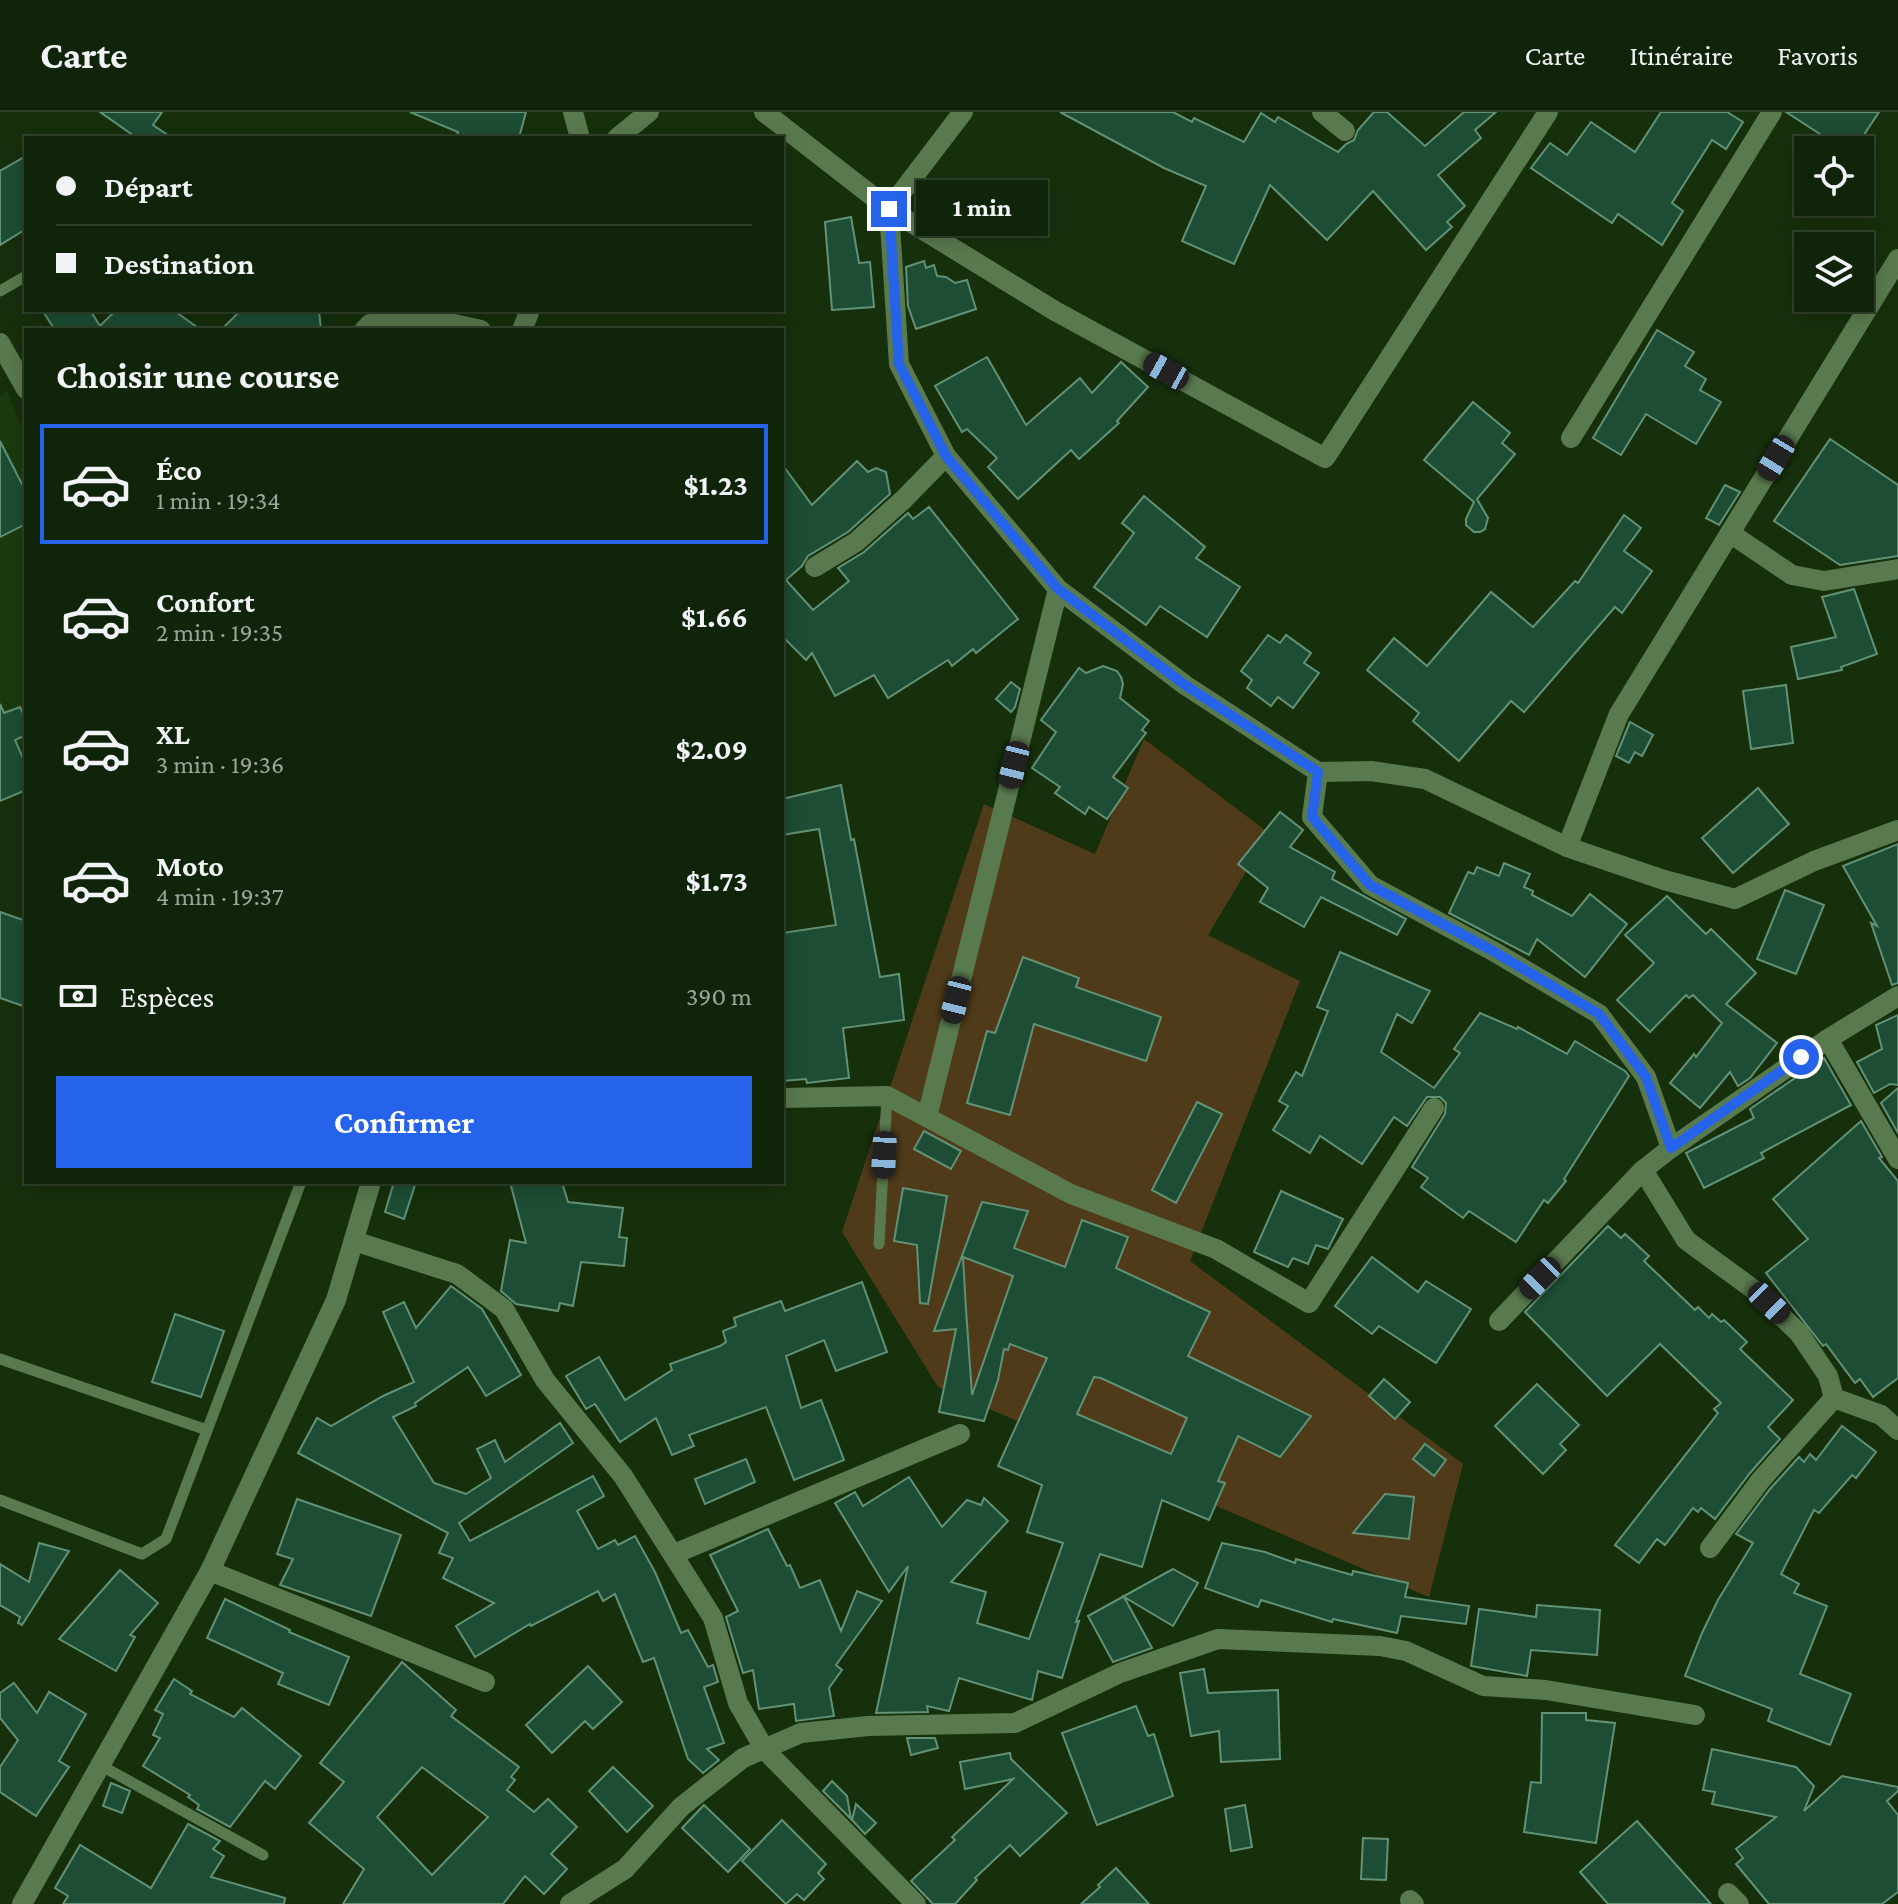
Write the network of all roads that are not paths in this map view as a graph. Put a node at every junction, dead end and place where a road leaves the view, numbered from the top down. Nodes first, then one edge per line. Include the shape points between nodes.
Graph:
1 (573, 112) edge
2 (649, 112) edge
3 (764, 112) edge
4 (963, 112) edge
5 (1322, 112) edge
6 (1548, 112) edge
7 (1772, 112) edge
8 (1345, 131) dead end
9 (579, 136) edge
10 (619, 136) edge
11 (889, 209) junction
12 (1898, 259) edge
13 (24, 277) edge
14 (0, 291) edge
15 (366, 328) edge
16 (472, 328) edge
17 (0, 343) edge
18 (24, 385) edge
19 (1571, 438) dead end
20 (946, 456) junction
21 (1730, 533) junction
22 (815, 567) dead end
23 (1898, 569) edge
24 (1058, 589) junction
25 (1318, 772) junction
26 (1898, 830) edge
27 (1567, 847) junction
28 (1898, 996) edge
29 (1828, 1039) junction
30 (887, 1096) junction
31 (784, 1098) edge
32 (1434, 1108) dead end
33 (927, 1117) junction
34 (1671, 1148) junction
35 (1898, 1159) edge
36 (1643, 1170) junction
37 (300, 1184) edge
38 (370, 1184) edge
39 (354, 1241) junction
40 (879, 1244) dead end
41 (1499, 1321) dead end
42 (0, 1359) edge
43 (1834, 1398) junction
44 (207, 1430) junction
45 (1898, 1430) edge
46 (960, 1434) dead end
47 (0, 1500) edge
48 (1710, 1548) dead end
49 (674, 1554) junction
50 (210, 1571) junction
51 (485, 1682) dead end
52 (1695, 1715) dead end
53 (765, 1750) junction
54 (100, 1765) junction
55 (263, 1855) dead end
56 (22, 1904) edge
57 (570, 1904) edge
58 (916, 1904) edge

1 - 9 street
2 - 10 street
3 - 11 street
4 - 11 street
5 - 8 street
6 - 11 street via 1325,458 1055,311
7 - 19 street
11 - 20 street via 899,364
12 - 21 street
13 - 14 lane
15 - 16 street via 436,320
17 - 18 street
20 - 22 street via 856,542
20 - 24 street
21 - 23 street via 1792,575 1824,581
21 - 27 street via 1619,714
24 - 25 street via 1185,685
24 - 33 street
25 - 27 street via 1371,771 1425,779
25 - 34 street via 1312,817 1370,885 1599,1014 1646,1077
26 - 27 street via 1814,861 1735,899
28 - 29 street
29 - 34 street
29 - 35 street
30 - 31 street
30 - 33 street
30 - 40 lane
32 - 33 street via 1309,1303 1216,1249 1071,1194
34 - 36 street
36 - 41 street
36 - 43 street via 1686,1240 1753,1289 1799,1333 1828,1376
37 - 44 lane
38 - 39 street
39 - 49 street via 457,1274 504,1309 545,1380 623,1476
39 - 50 street via 336,1300
42 - 44 lane
43 - 45 street via 1881,1415
43 - 48 street via 1760,1481
44 - 47 lane via 166,1539 142,1554
46 - 49 street
49 - 53 street via 713,1618 738,1703
50 - 51 street
50 - 54 street
52 - 53 street via 1546,1690 1483,1686 1406,1651 1380,1646 1218,1639 1120,1673 1015,1723 801,1733
53 - 57 street via 743,1758 681,1807 625,1869
53 - 58 street
54 - 55 lane
54 - 56 street

